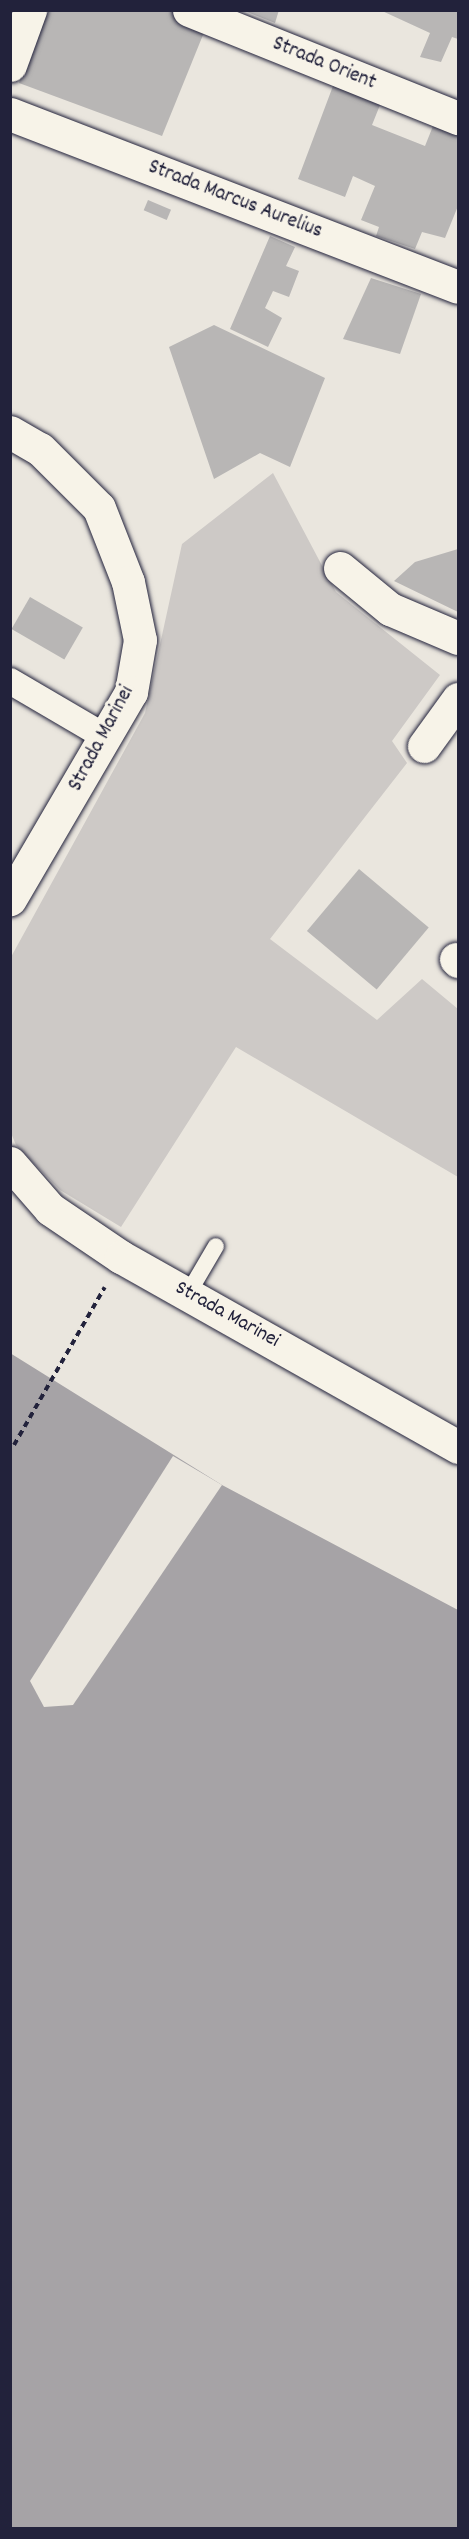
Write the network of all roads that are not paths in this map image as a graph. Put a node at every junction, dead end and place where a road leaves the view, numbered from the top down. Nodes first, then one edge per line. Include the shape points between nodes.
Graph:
1 (30, 10) edge
2 (189, 10) edge
3 (10, 65) edge
4 (10, 114) edge
5 (459, 118) edge
6 (456, 278) edge
7 (10, 432) edge
8 (340, 568) dead end
9 (459, 638) edge
10 (10, 681) edge
11 (459, 699) edge
12 (107, 738) junction
13 (424, 747) dead end
14 (10, 899) edge
15 (10, 1163) edge
16 (216, 1246) dead end
17 (189, 1292) junction
18 (459, 1447) edge

1 - 3 street
2 - 5 street, Strada Orient
4 - 6 street, Strada Marcus Aurelius
7 - 12 street, Strada Marinei via 40,449 99,508 128,582 140,640 131,692
8 - 9 street via 390,609
10 - 12 street
11 - 13 street
12 - 14 street, Strada Marinei
15 - 17 street, Strada Marinei via 50,1209 121,1257
16 - 17 lane
17 - 18 street, Strada Marinei

